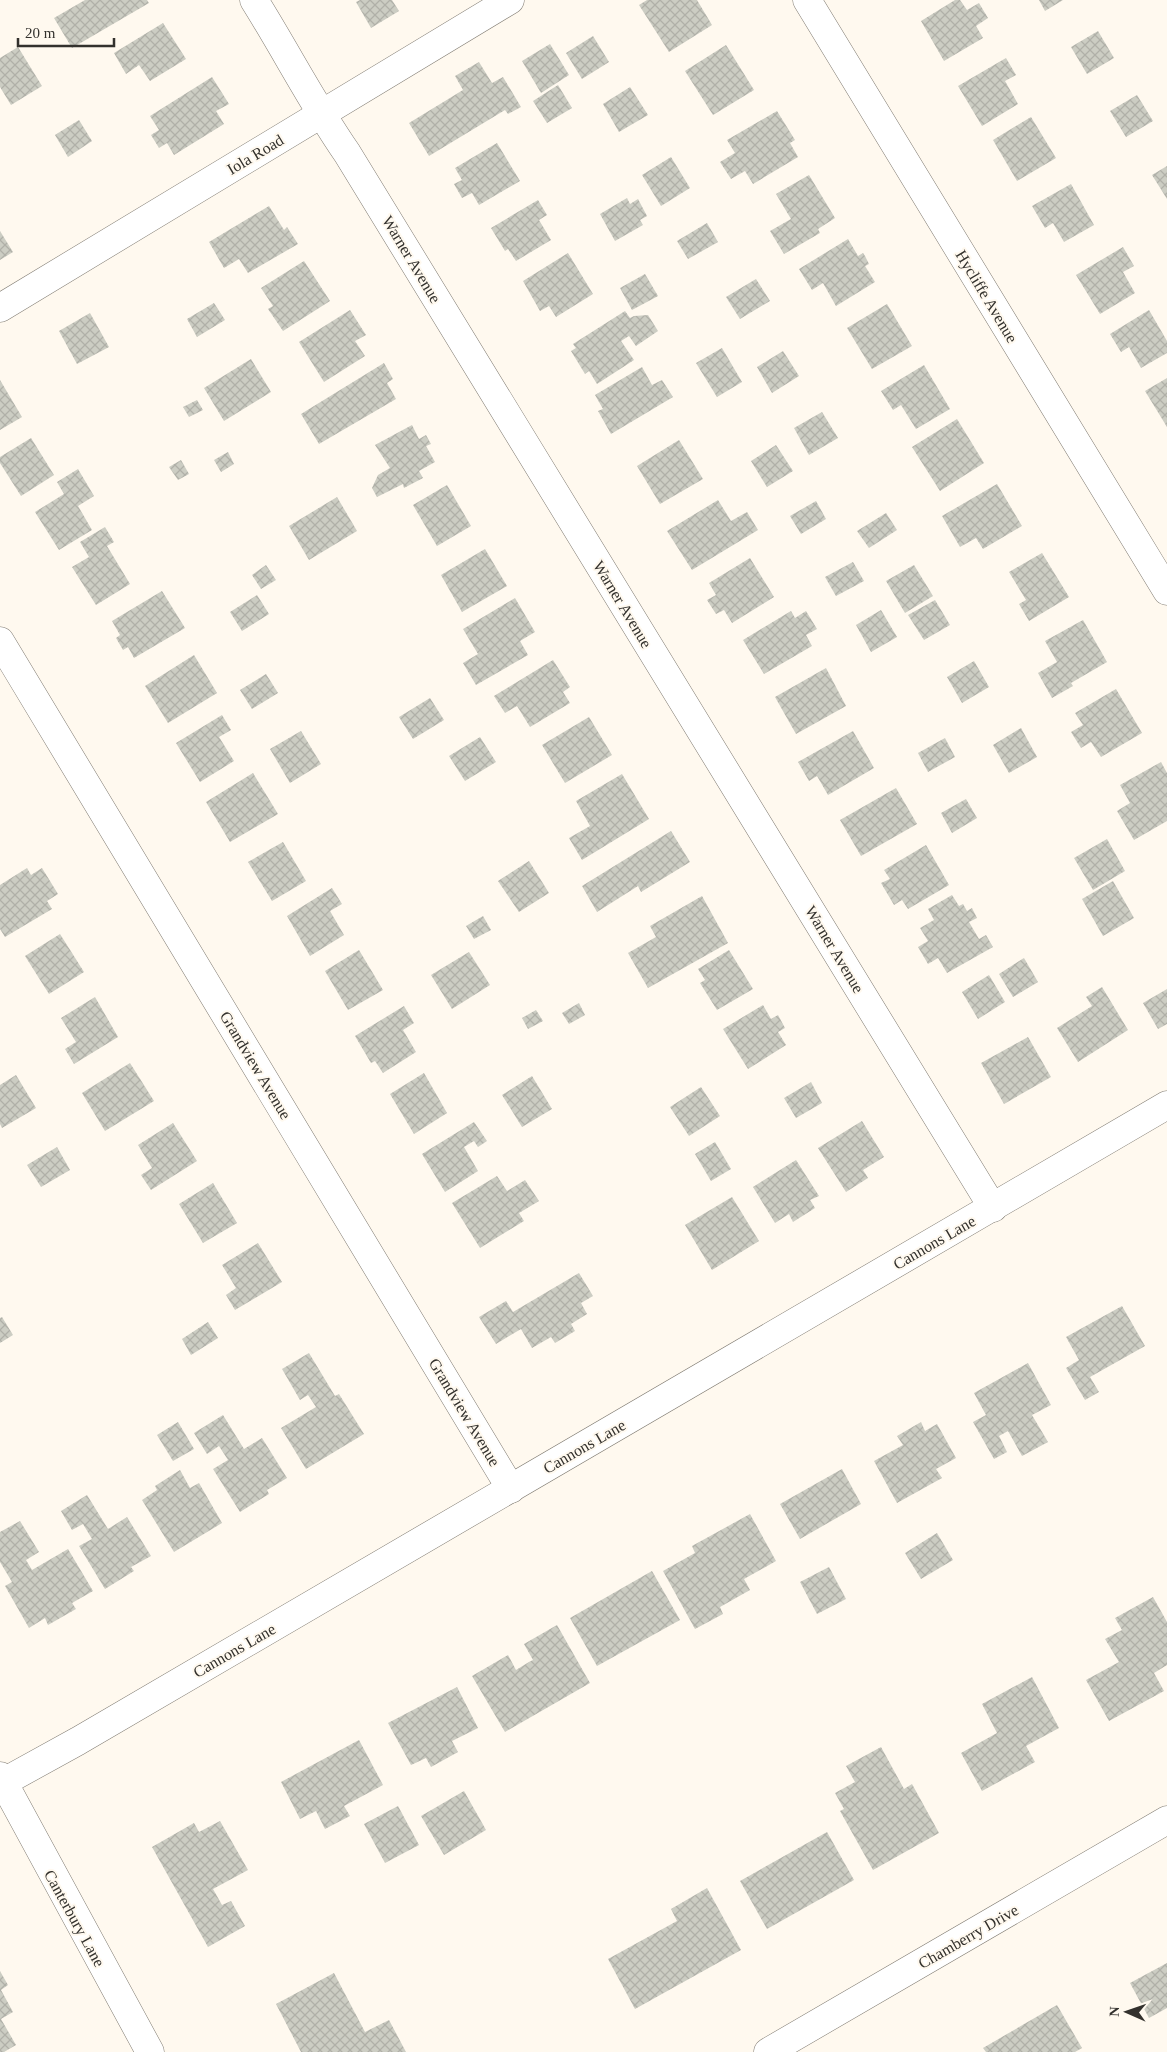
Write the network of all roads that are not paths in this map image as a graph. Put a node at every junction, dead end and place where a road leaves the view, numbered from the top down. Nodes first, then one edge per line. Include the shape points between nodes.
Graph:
1 (254, 0) edge
2 (510, 0) edge
3 (807, 0) edge
4 (320, 114) junction
5 (0, 308) edge
6 (1167, 591) edge
7 (0, 641) edge
8 (1167, 1105) edge
9 (993, 1208) junction
10 (511, 1489) junction
11 (1, 1781) edge
12 (1167, 1820) edge
13 (150, 2052) edge
14 (768, 2052) edge

1 - 4 street, Warner Avenue via 297,69
2 - 4 street, Iola Road
3 - 6 street, Hycliffe Avenue
4 - 5 street, Iola Road
4 - 9 street, Warner Avenue
7 - 10 street, Grandview Avenue
8 - 9 street, Cannons Lane
9 - 10 street, Cannons Lane
10 - 11 street, Cannons Lane via 87,1736
11 - 13 street, Canterbury Lane
12 - 14 street, Chamberry Drive

